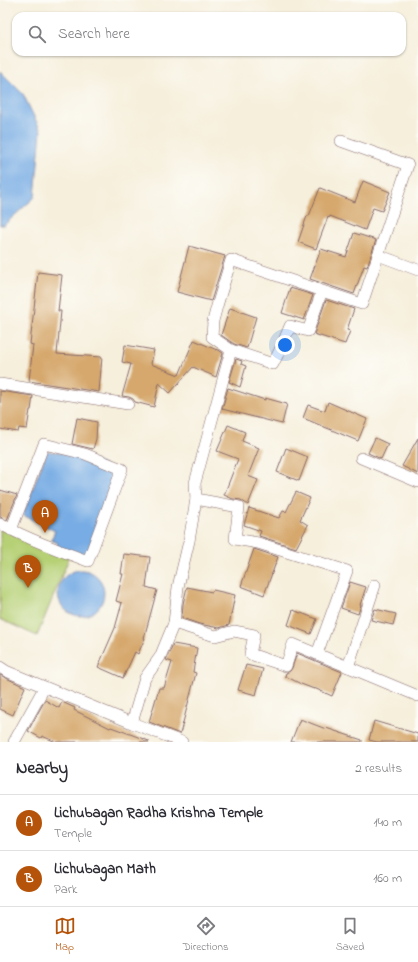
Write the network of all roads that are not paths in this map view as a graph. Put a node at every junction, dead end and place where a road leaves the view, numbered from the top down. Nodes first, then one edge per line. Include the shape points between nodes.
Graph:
1 (340, 141) dead end
2 (378, 255) junction
3 (418, 270) edge
4 (322, 291) junction
5 (231, 350) junction
6 (0, 384) edge
7 (128, 404) dead end
8 (361, 458) dead end
9 (418, 482) edge
10 (196, 499) junction
11 (0, 524) edge
12 (11, 530) junction
13 (375, 585) dead end
14 (174, 623) junction
15 (317, 654) junction
16 (0, 667) edge
17 (348, 667) junction
18 (44, 688) junction
19 (418, 696) edge
20 (132, 723) junction
21 (14, 742) edge
22 (182, 742) edge

1 - 2 street via 408,165
2 - 3 street
2 - 4 street via 362,304
4 - 5 street via 308,330 290,326 273,364
4 - 5 street via 232,260 213,321 212,337
5 - 10 street via 195,482
6 - 7 street
8 - 9 street
10 - 14 street via 178,587
10 - 15 street via 239,507 235,539 258,543 347,571
11 - 12 street
12 - 12 street via 88,561 122,469 85,454 44,444
13 - 17 street
14 - 15 street via 215,636 234,631 254,635 250,654 286,666 294,644
14 - 20 street via 160,656 145,678
15 - 17 street
16 - 18 street
17 - 19 street
18 - 20 street
18 - 21 street
20 - 22 street

